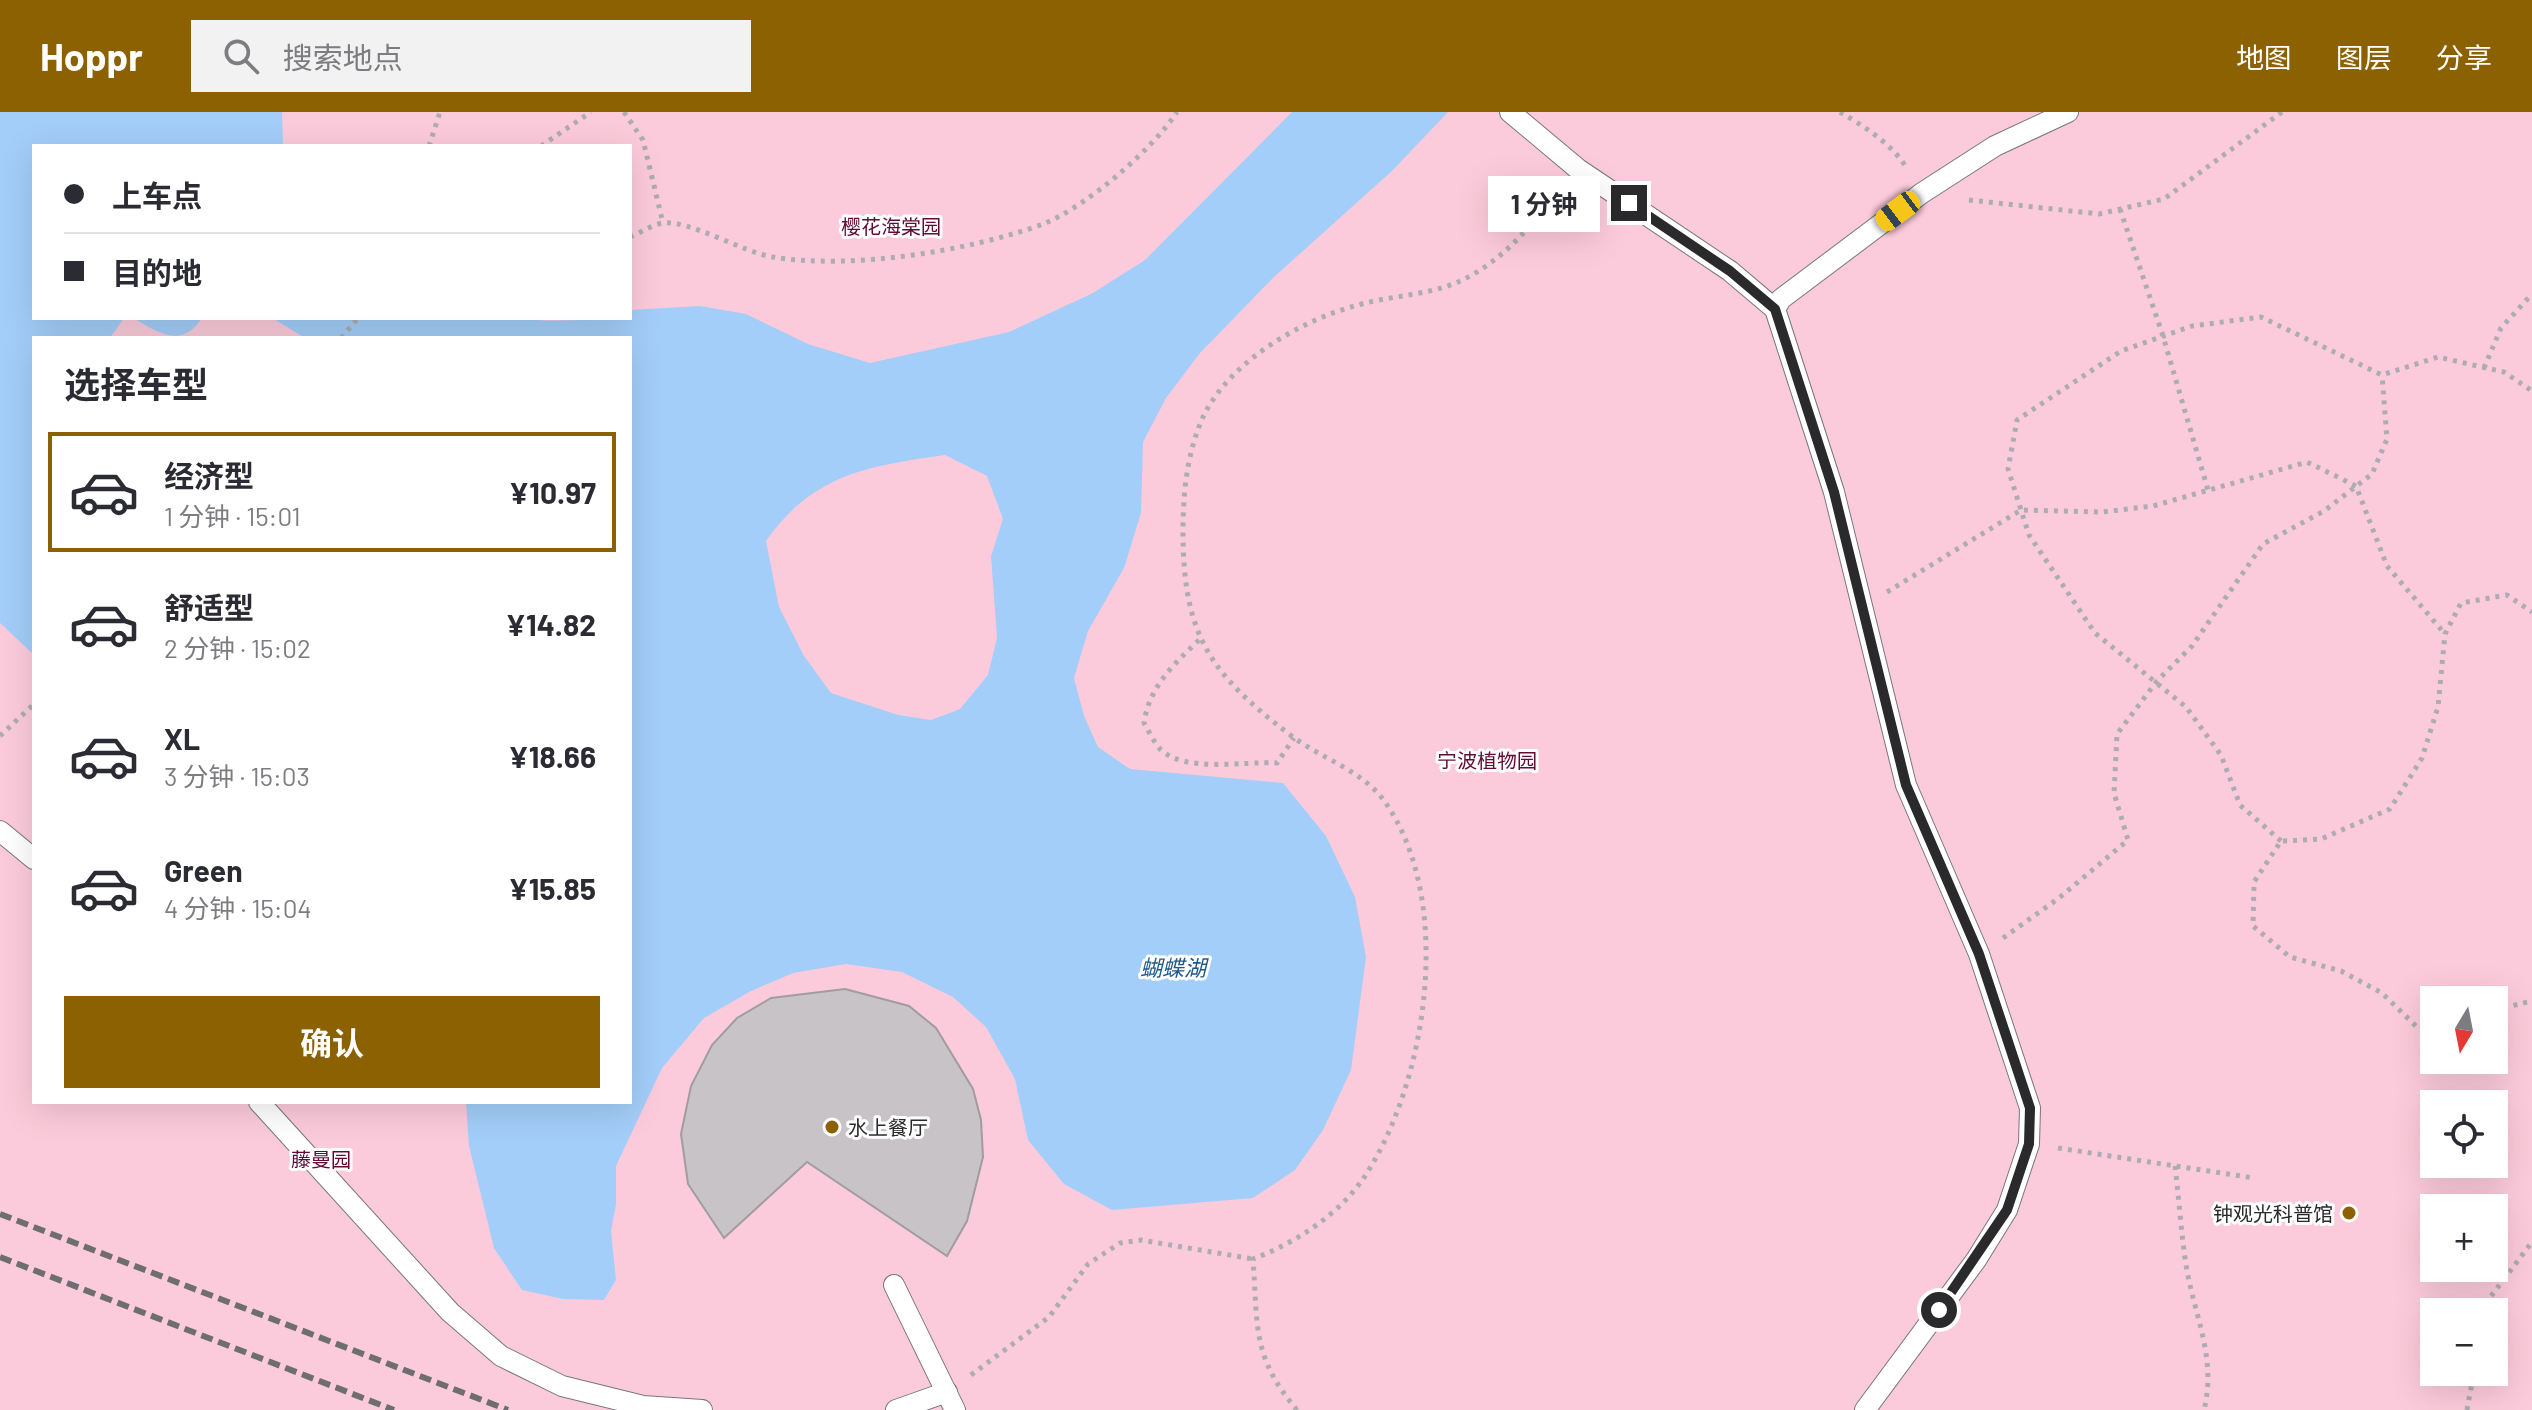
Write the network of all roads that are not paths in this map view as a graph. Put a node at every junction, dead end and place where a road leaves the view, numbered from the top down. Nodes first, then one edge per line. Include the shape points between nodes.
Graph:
1 (1510, 112) edge
2 (2068, 112) edge
3 (1775, 309) junction
4 (0, 831) edge
5 (32, 857) edge
6 (261, 1104) edge
7 (894, 1285) dead end
8 (951, 1401) edge
9 (702, 1410) edge
10 (896, 1410) edge
11 (1865, 1410) edge

1 - 3 lane via 1578,169 1730,271
2 - 3 lane via 1995,146 1922,193 1781,299
3 - 11 lane via 1834,492 1906,785 1979,954 2030,1108 2029,1144 2007,1210
4 - 5 lane
6 - 9 lane via 450,1312 501,1356 562,1386 643,1406
7 - 8 lane
8 - 10 lane

